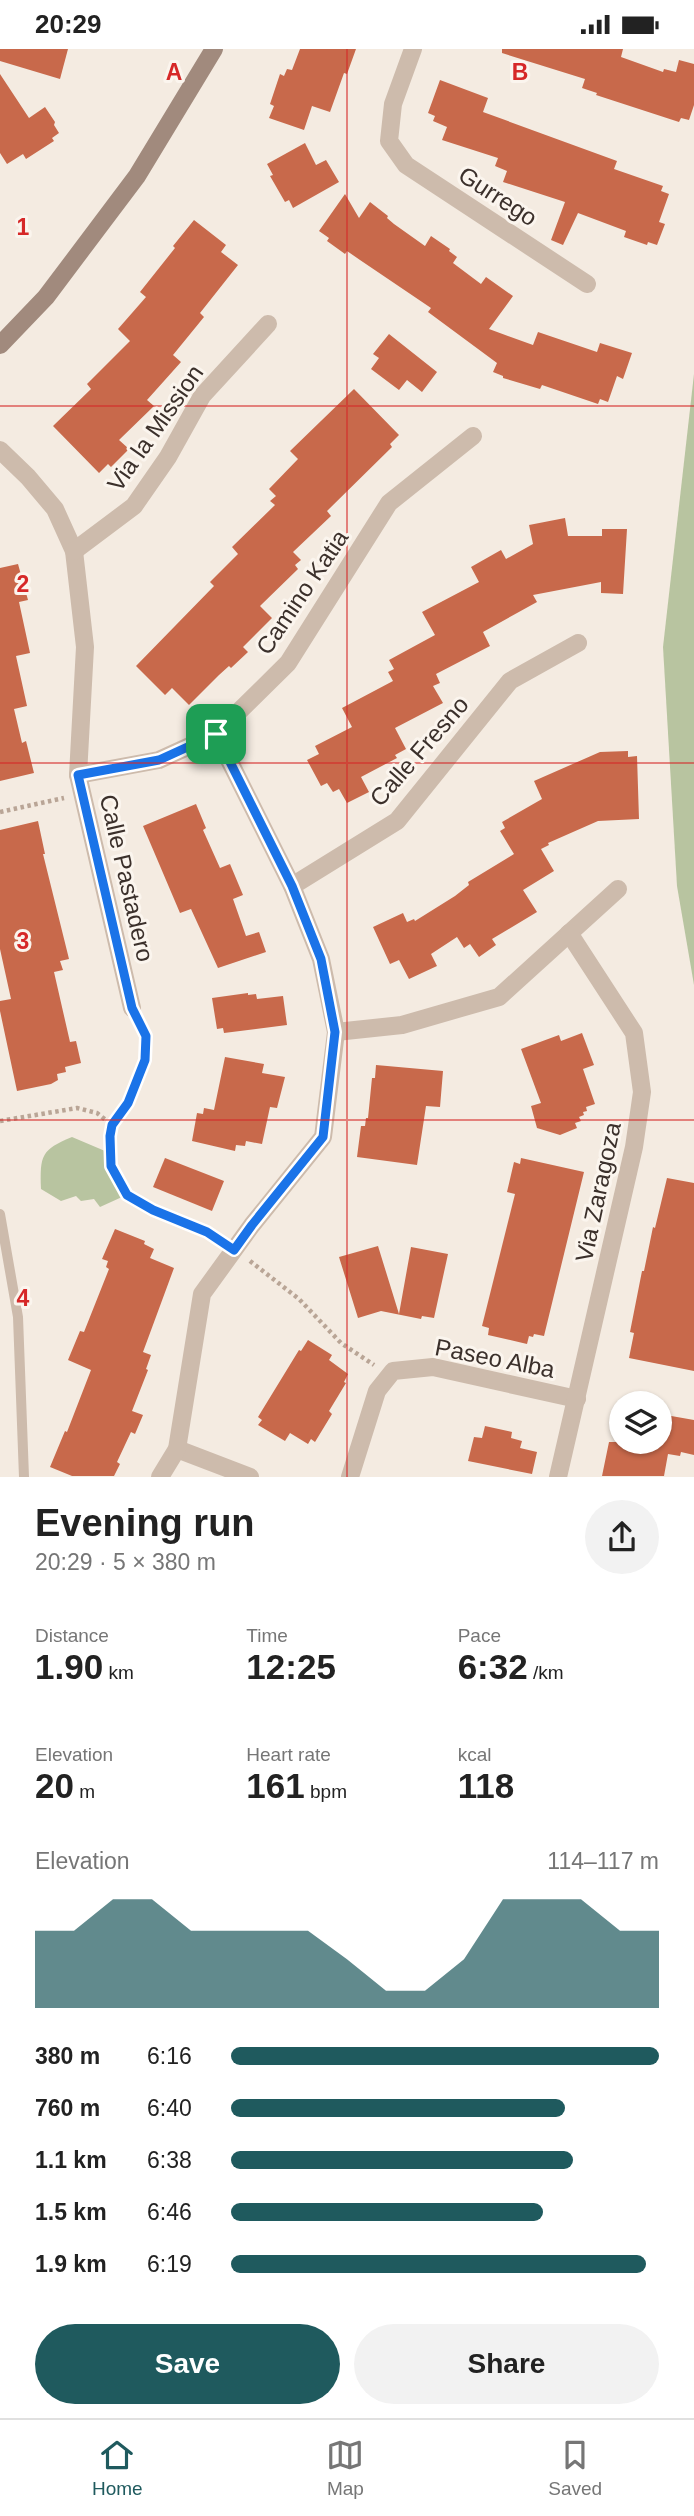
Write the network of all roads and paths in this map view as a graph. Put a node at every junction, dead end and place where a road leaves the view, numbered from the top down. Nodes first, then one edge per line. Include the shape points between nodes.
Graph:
1 (214, 49) edge
2 (414, 49) edge
3 (587, 284) dead end
4 (268, 324) dead end
5 (0, 345) edge
6 (473, 436) dead end
7 (0, 450) edge
8 (74, 551) junction
9 (578, 643) dead end
10 (216, 734) junction
11 (78, 775) junction
12 (82, 794) junction
13 (0, 812) edge
14 (292, 886) junction
15 (618, 889) dead end
16 (569, 933) junction
17 (132, 1008) joint
18 (335, 1032) junction
19 (0, 1121) edge
20 (112, 1125) junction
21 (0, 1215) edge
22 (234, 1250) junction
23 (388, 1376) junction
24 (577, 1399) junction
25 (177, 1449) junction
26 (24, 1476) edge
27 (160, 1476) edge
28 (250, 1476) edge
29 (350, 1476) edge
30 (558, 1476) edge

1 - 5 street via 137,176 46,297
2 - 3 street, Gurrego via 393,104 389,141 406,165
4 - 8 street, Via la Mission via 202,396 134,506
6 - 10 street, Camino Katia via 389,503 288,663
7 - 8 street, Calle Pastadero via 55,509
8 - 11 street, Calle Pastadero via 85,647
9 - 14 street, Calle Fresno via 510,681 397,821
10 - 11 street, Camino Katia via 159,760
10 - 14 street
11 - 12 street, Calle Pastadero
12 - 13 path
12 - 17 street, Calle Pastadero
14 - 18 street via 321,959
15 - 16 street
16 - 18 street via 499,997 402,1025
16 - 24 street, Via Zaragoza via 634,1033 642,1092 634,1147
17 - 20 path via 146,1036 145,1060 128,1103
18 - 22 street via 323,1137
19 - 20 path via 77,1108 97,1113
20 - 22 path via 111,1166 127,1195 207,1232
21 - 26 lane via 18,1317
22 - 23 path via 299,1299 341,1343
22 - 25 street via 202,1294
23 - 24 street, Paseo Alba via 393,1371 433,1367
23 - 29 street via 377,1391
24 - 30 street, Via Zaragoza
25 - 27 street
25 - 28 street

